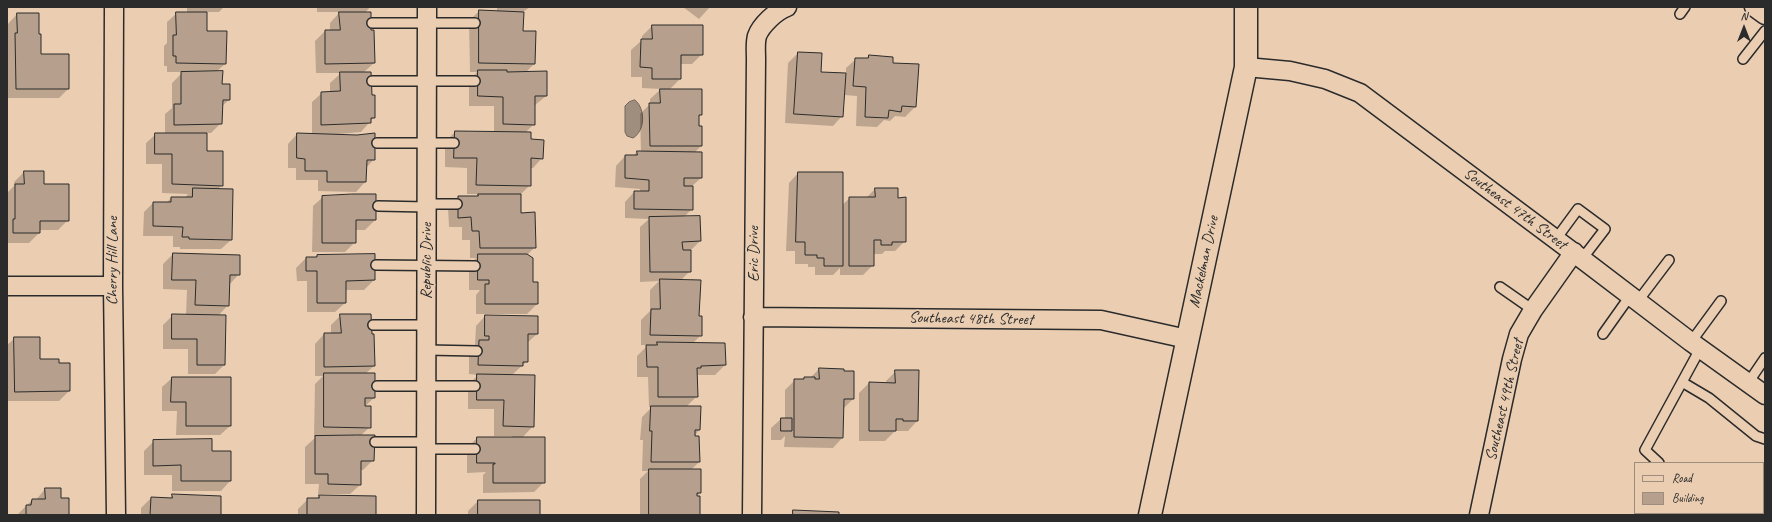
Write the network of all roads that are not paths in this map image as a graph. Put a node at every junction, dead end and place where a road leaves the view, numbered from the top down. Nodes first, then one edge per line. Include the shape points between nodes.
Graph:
1 (114, 7) edge
2 (787, 7) edge
3 (1246, 7) edge
4 (1754, 7) edge
5 (427, 15) edge
6 (1765, 15) edge
7 (372, 23) dead end
8 (475, 23) dead end
9 (1765, 31) edge
10 (1743, 59) dead end
11 (1246, 67) junction
12 (372, 81) dead end
13 (427, 81) junction
14 (475, 81) dead end
15 (377, 143) dead end
16 (427, 143) junction
17 (454, 143) dead end
18 (457, 204) dead end
19 (427, 205) junction
20 (378, 206) dead end
21 (1556, 239) junction
22 (1578, 256) junction
23 (1669, 260) dead end
24 (376, 265) dead end
25 (427, 266) junction
26 (475, 266) dead end
27 (7, 286) edge
28 (113, 286) junction
29 (1500, 287) dead end
30 (1634, 298) junction
31 (1721, 301) dead end
32 (1533, 310) junction
33 (753, 317) junction
34 (373, 325) dead end
35 (427, 325) junction
36 (1603, 334) dead end
37 (1188, 339) junction
38 (1695, 346) junction
39 (427, 350) junction
40 (476, 351) dead end
41 (1765, 358) edge
42 (1682, 382) junction
43 (1748, 383) junction
44 (377, 386) dead end
45 (427, 386) junction
46 (475, 386) dead end
47 (1765, 396) edge
48 (1765, 439) edge
49 (376, 442) dead end
50 (426, 445) junction
51 (475, 449) dead end
52 (1658, 462) edge
53 (116, 515) edge
54 (426, 515) edge
55 (752, 515) edge
56 (1150, 515) edge
57 (1479, 515) edge

1 - 28 street, Cherry Hill Lane
2 - 33 street, Eric Drive via 780,10 757,36
3 - 11 street, Mackelman Drive
4 - 6 street
5 - 7 lane
5 - 8 lane
5 - 13 street, Republic Drive
9 - 10 lane
11 - 21 street, Southeast 47th Street via 1290,71 1325,79 1360,93
11 - 37 street, Mackelman Drive
12 - 13 lane
13 - 14 lane
13 - 16 street, Republic Drive
15 - 16 lane
16 - 17 lane
16 - 19 street, Republic Drive
18 - 19 lane
19 - 20 lane
19 - 25 street, Republic Drive
21 - 22 street, Southeast 47th Street
21 - 22 lane via 1578,209 1605,229
22 - 30 street, Southeast 47th Street
22 - 32 street, Southeast 49th Street
23 - 30 lane
24 - 25 lane
25 - 26 lane
25 - 35 street, Republic Drive
27 - 28 street
28 - 53 street, Cherry Hill Lane
29 - 32 lane
30 - 36 lane
30 - 38 street, Southeast 47th Street
31 - 38 lane
32 - 57 street, Southeast 49th Street via 1519,334 1512,359
33 - 37 street, Southeast 48th Street via 1101,320
33 - 55 street, Eric Drive
34 - 35 lane
35 - 39 street, Republic Drive
37 - 56 street, Mackelman Drive
38 - 42 lane
38 - 43 street, Southeast 47th Street
39 - 40 lane
39 - 45 street, Republic Drive
41 - 43 lane
42 - 48 lane via 1709,398 1756,436
42 - 52 lane via 1645,450
43 - 47 street, Southeast 47th Street
44 - 45 lane
45 - 46 lane
45 - 50 street, Republic Drive
49 - 50 lane
50 - 51 lane
50 - 54 street, Republic Drive

